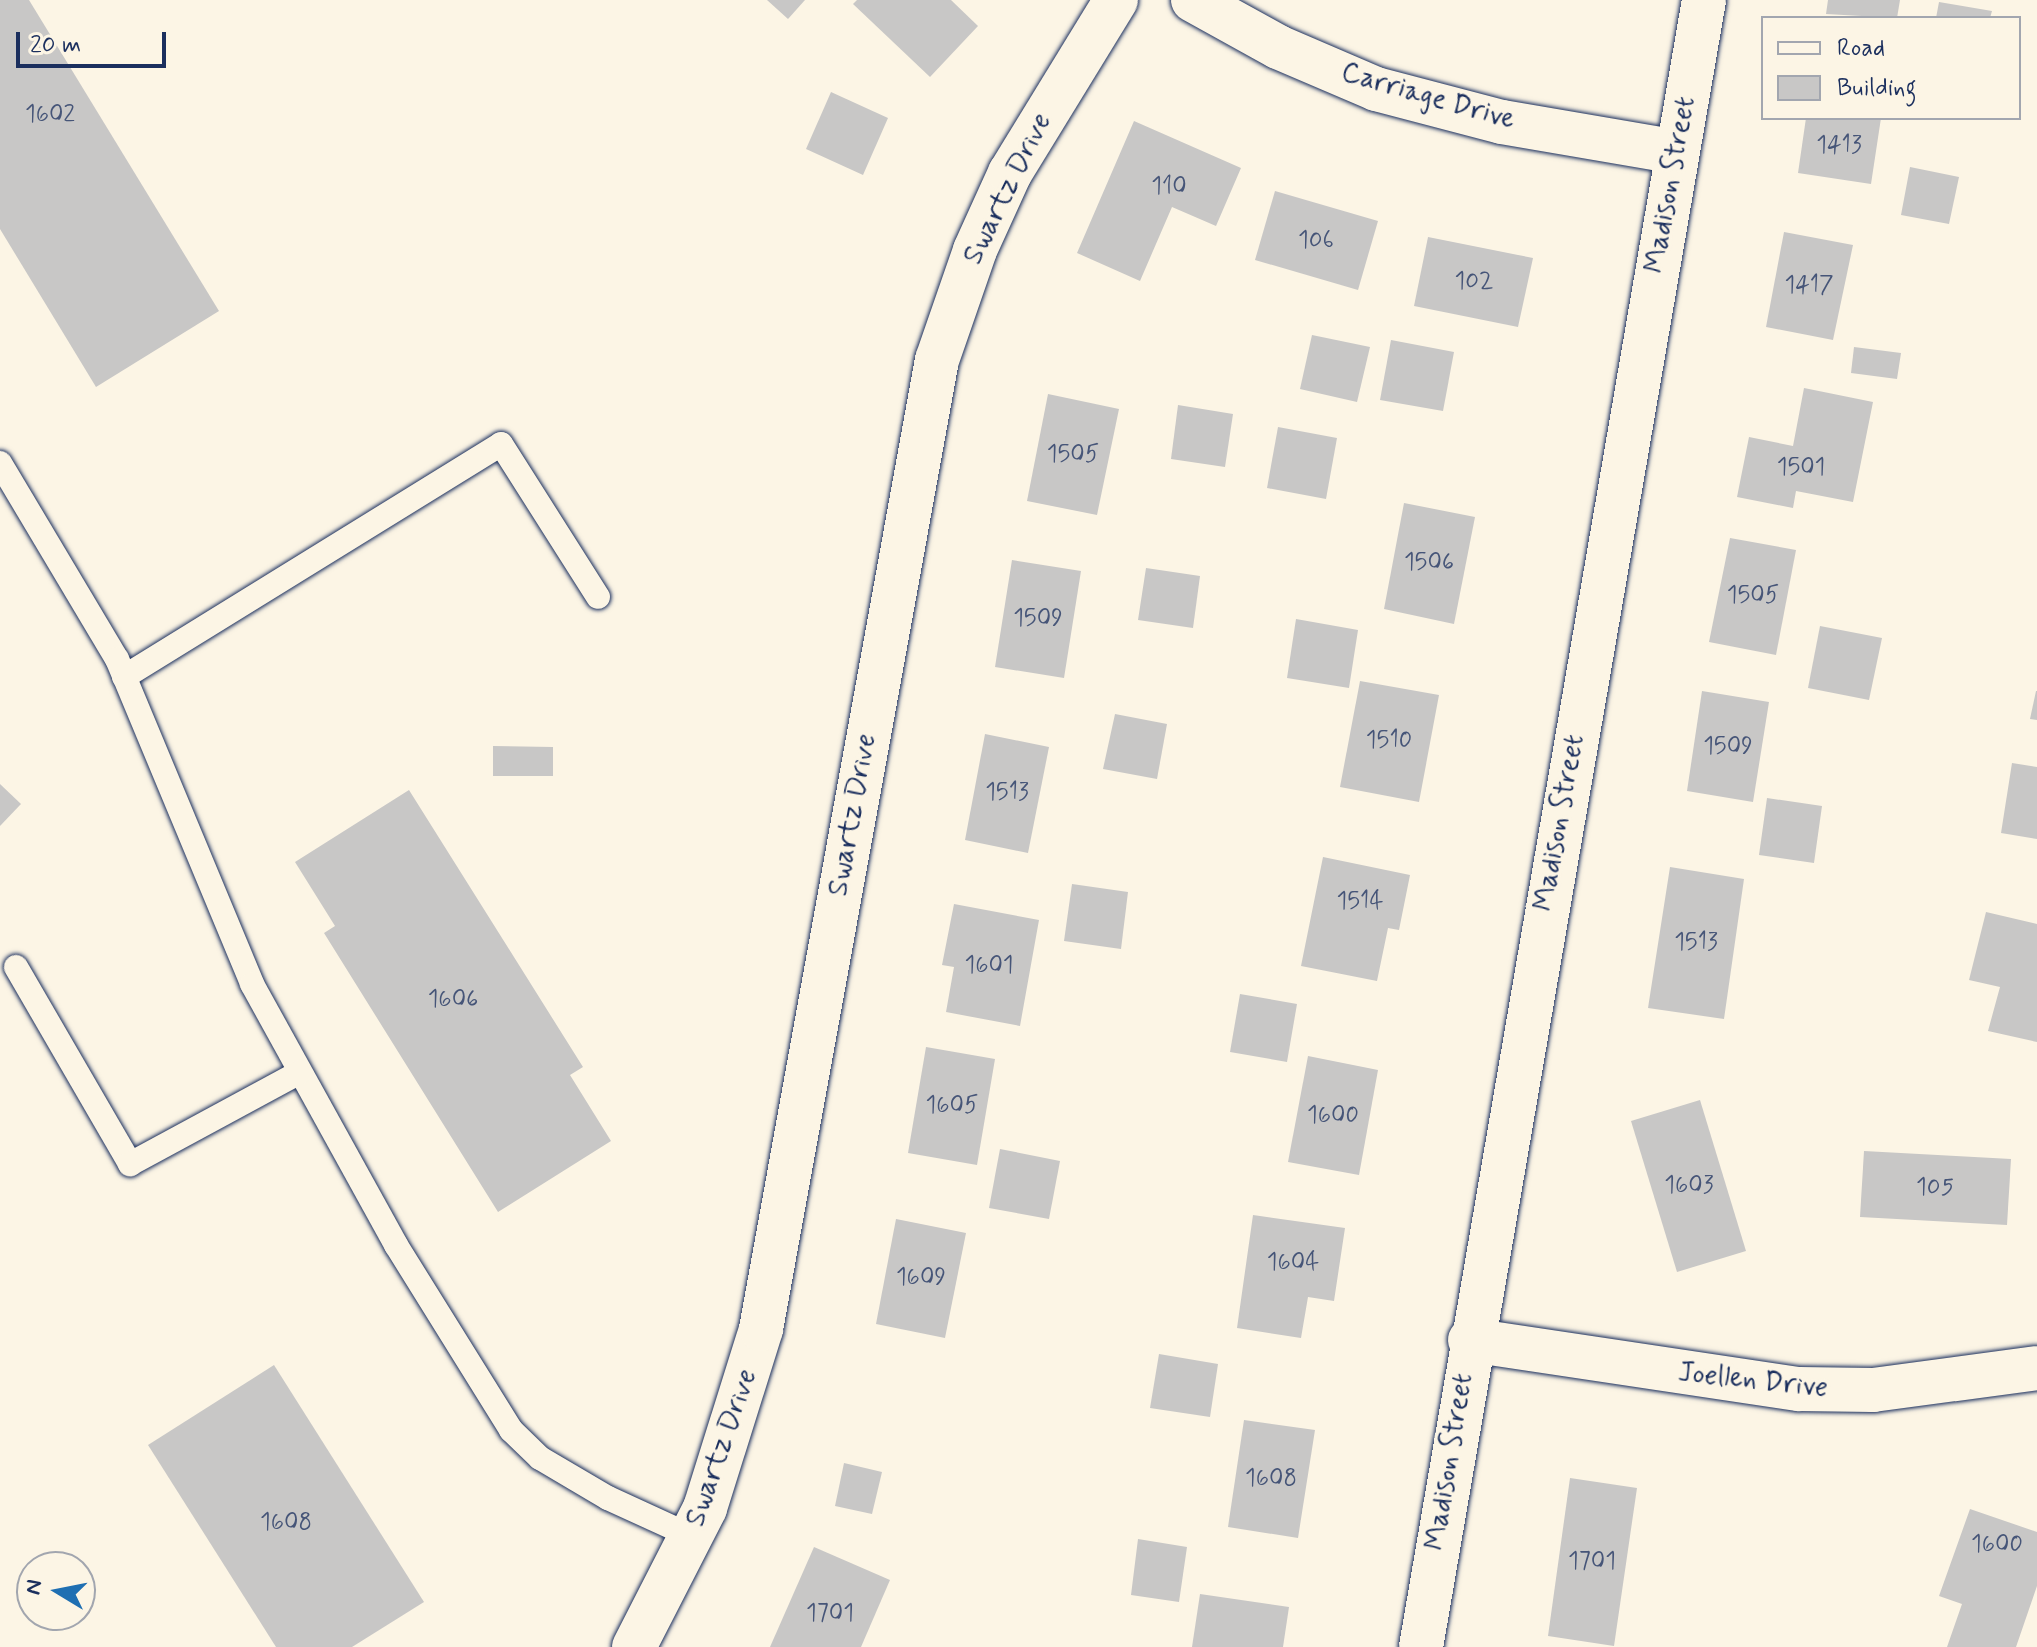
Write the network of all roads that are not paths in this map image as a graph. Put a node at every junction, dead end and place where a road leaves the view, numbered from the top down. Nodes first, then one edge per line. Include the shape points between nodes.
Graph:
1 (1116, 0) edge
2 (1193, 0) edge
3 (1704, 0) edge
4 (1677, 152) junction
5 (0, 463) edge
6 (598, 597) dead end
7 (124, 677) junction
8 (16, 967) dead end
9 (300, 1072) junction
10 (1470, 1340) junction
11 (2037, 1368) edge
12 (691, 1536) junction
13 (634, 1647) edge
14 (1421, 1647) edge

1 - 12 street, Swartz Drive via 1010,173 975,250 937,360 761,1329 733,1430
2 - 4 street, Carriage Drive via 1278,47 1376,89 1502,122
3 - 4 street, Madison Street
4 - 10 street, Madison Street
5 - 7 lane via 76,585
6 - 7 lane via 501,444
7 - 9 lane via 252,984
8 - 9 lane via 130,1164
9 - 12 lane via 396,1245 511,1430 540,1458
10 - 11 street, Joellen Drive via 1799,1389 1873,1390
10 - 14 street, Madison Street
12 - 13 street, Swartz Drive

